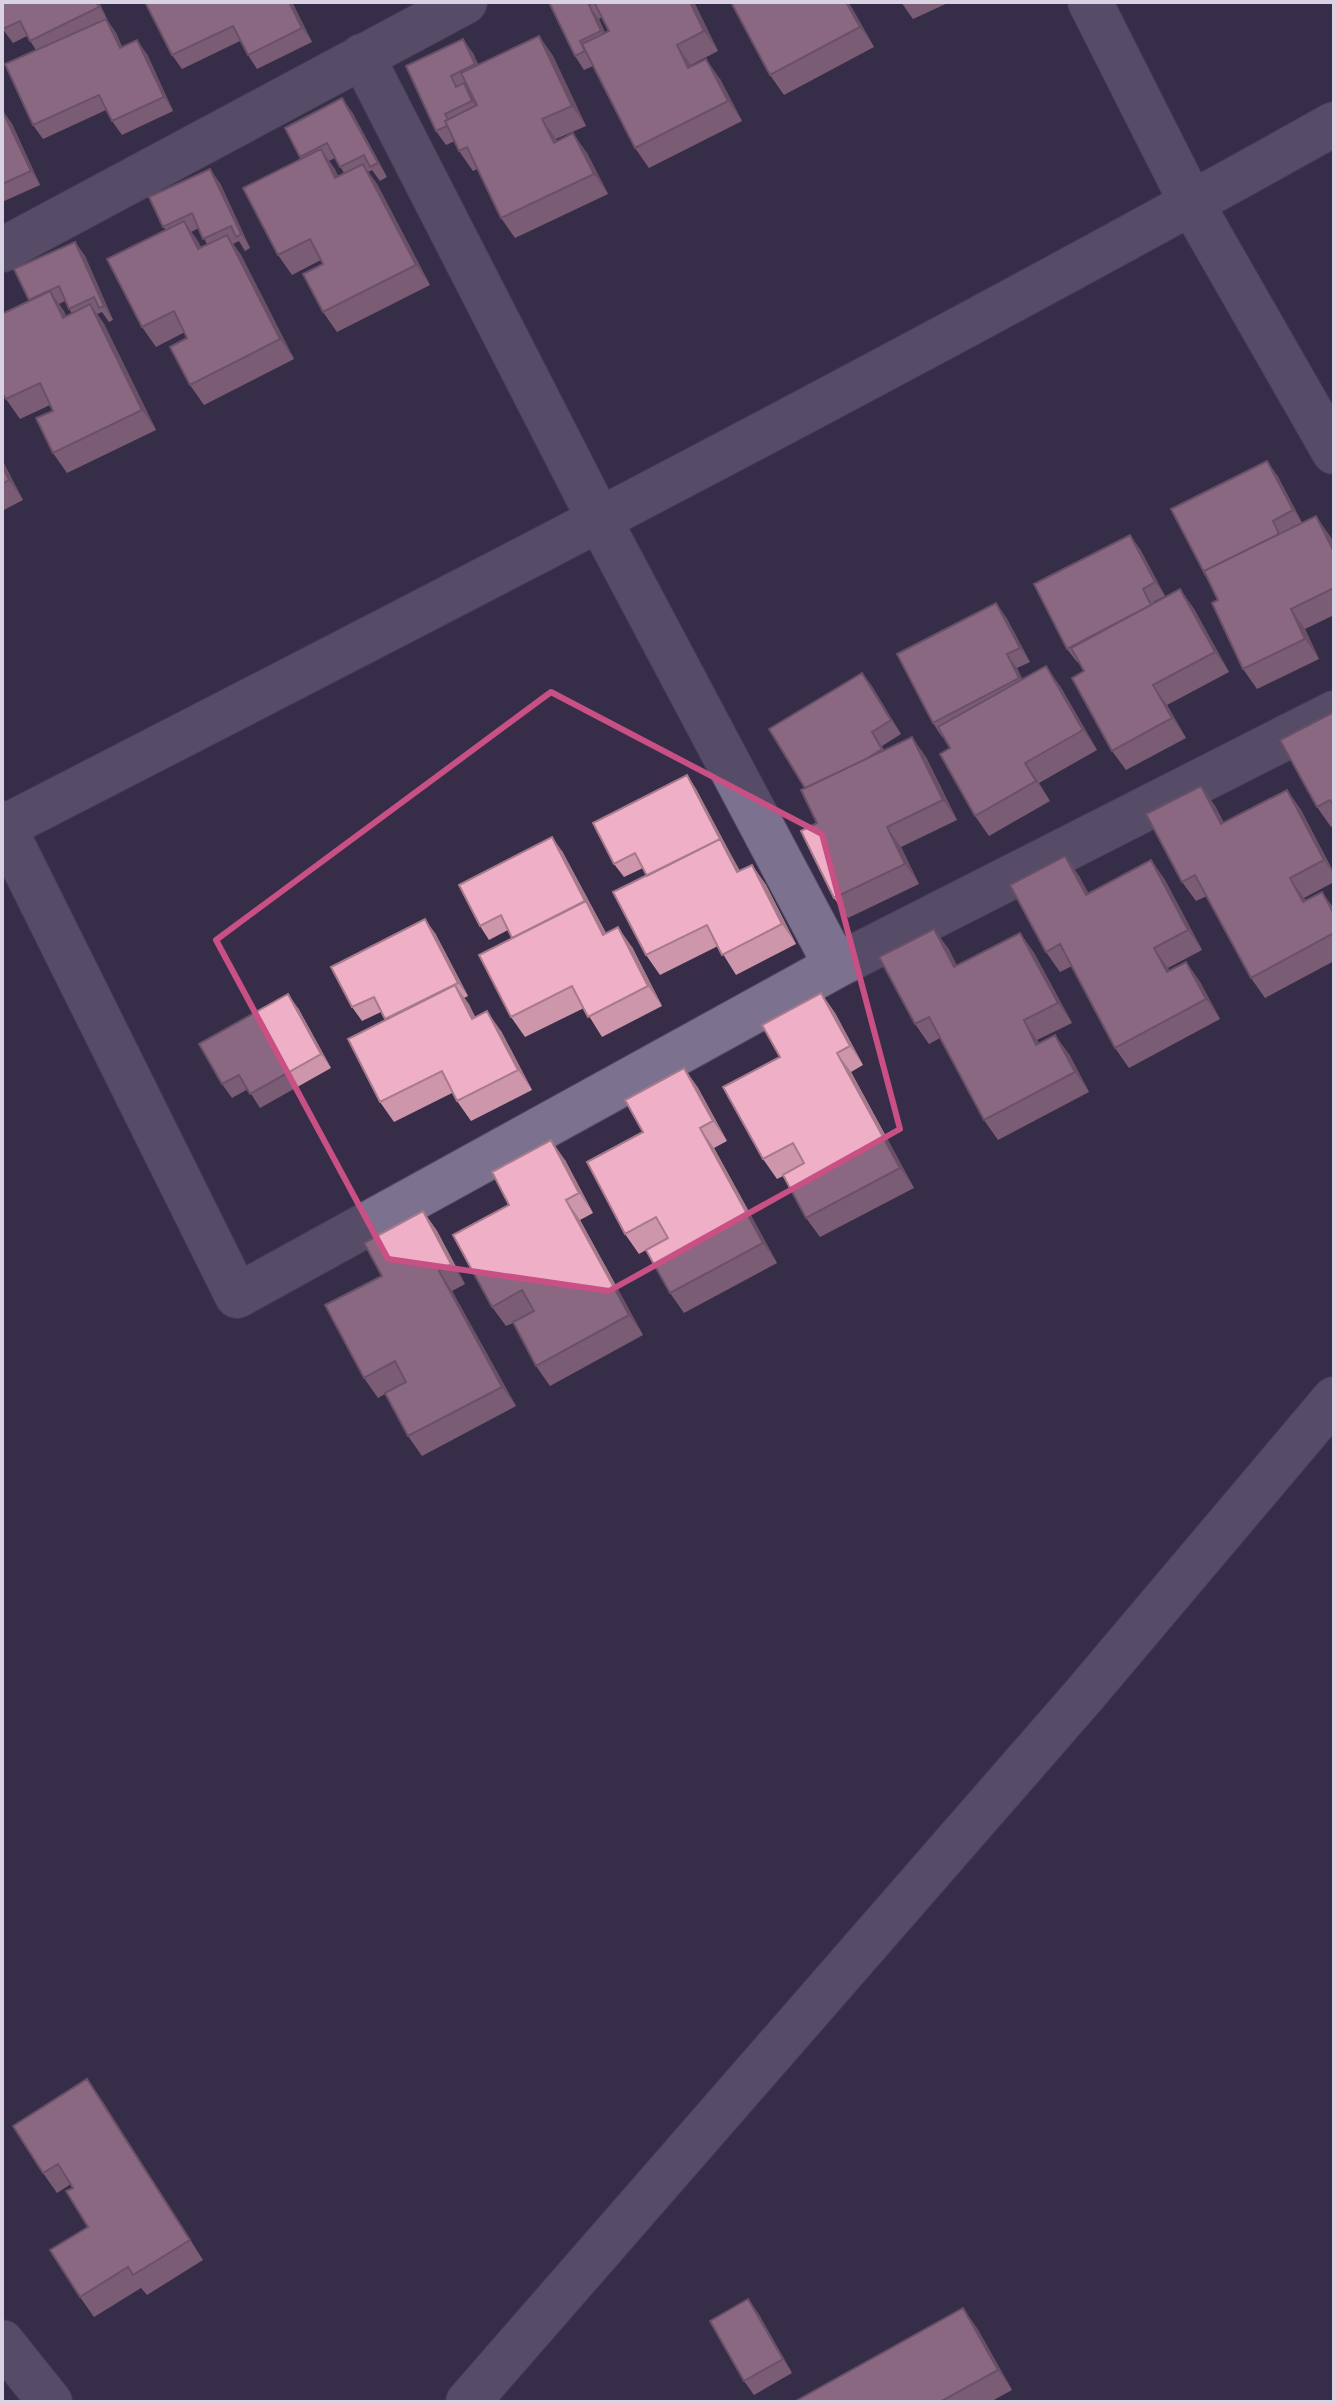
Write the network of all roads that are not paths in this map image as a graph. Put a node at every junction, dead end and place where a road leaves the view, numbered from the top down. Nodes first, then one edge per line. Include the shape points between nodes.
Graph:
1 (465, 2) edge
2 (1090, 2) edge
3 (362, 56) junction
4 (1334, 124) edge
5 (1192, 204) junction
6 (2, 250) edge
7 (1334, 452) edge
8 (600, 521) junction
9 (1334, 713) edge
10 (3, 825) edge
11 (836, 966) junction
12 (1334, 1399) edge
13 (2, 2342) edge
14 (50, 2402) edge
15 (468, 2402) edge

1 - 3 street
2 - 5 street
3 - 6 street
3 - 8 street
4 - 5 street
5 - 7 street
5 - 8 street
8 - 10 street
8 - 11 street
9 - 11 street
10 - 11 street via 237,1296
12 - 15 street via 1085,1694
13 - 14 street

